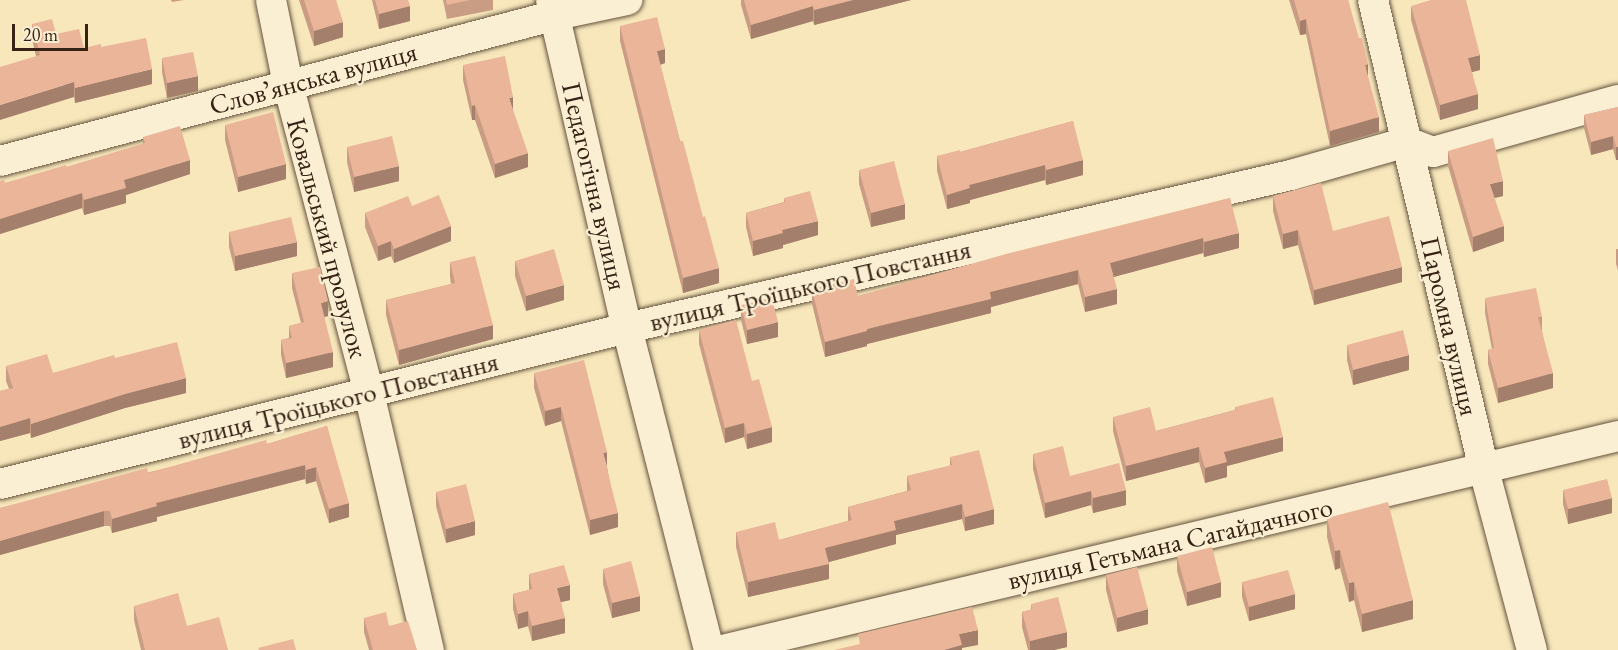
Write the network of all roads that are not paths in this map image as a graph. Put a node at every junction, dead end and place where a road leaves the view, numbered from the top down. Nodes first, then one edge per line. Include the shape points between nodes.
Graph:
1 (271, 0) edge
2 (627, 0) edge
3 (1373, 0) edge
4 (554, 7) edge
5 (288, 84) junction
6 (1618, 100) edge
7 (1407, 142) junction
8 (0, 161) edge
9 (627, 328) junction
10 (369, 393) junction
11 (1618, 436) edge
12 (1484, 470) junction
13 (0, 484) edge
14 (429, 650) edge
15 (710, 650) edge
16 (722, 650) edge
17 (1532, 650) edge

1 - 5 street, Ковальський провулок
2 - 4 street, Словʼянська вулиця
3 - 7 street, Паромна вулиця
4 - 5 street, Словʼянська вулиця
4 - 9 street, Педагогічна вулиця
5 - 8 street, Словʼянська вулиця
5 - 10 street, Ковальський провулок
6 - 7 street via 1433,152
7 - 9 street, вулиця Троїцького Повстання via 1291,175
7 - 12 street, Паромна вулиця
9 - 10 street, вулиця Троїцького Повстання
9 - 15 street, Педагогічна вулиця
10 - 13 street, вулиця Троїцького Повстання
10 - 14 street, Ковальський провулок
11 - 12 street, вулиця Гетьмана Сагайдачного
12 - 16 street, вулиця Гетьмана Сагайдачного
12 - 17 street, Паромна вулиця

